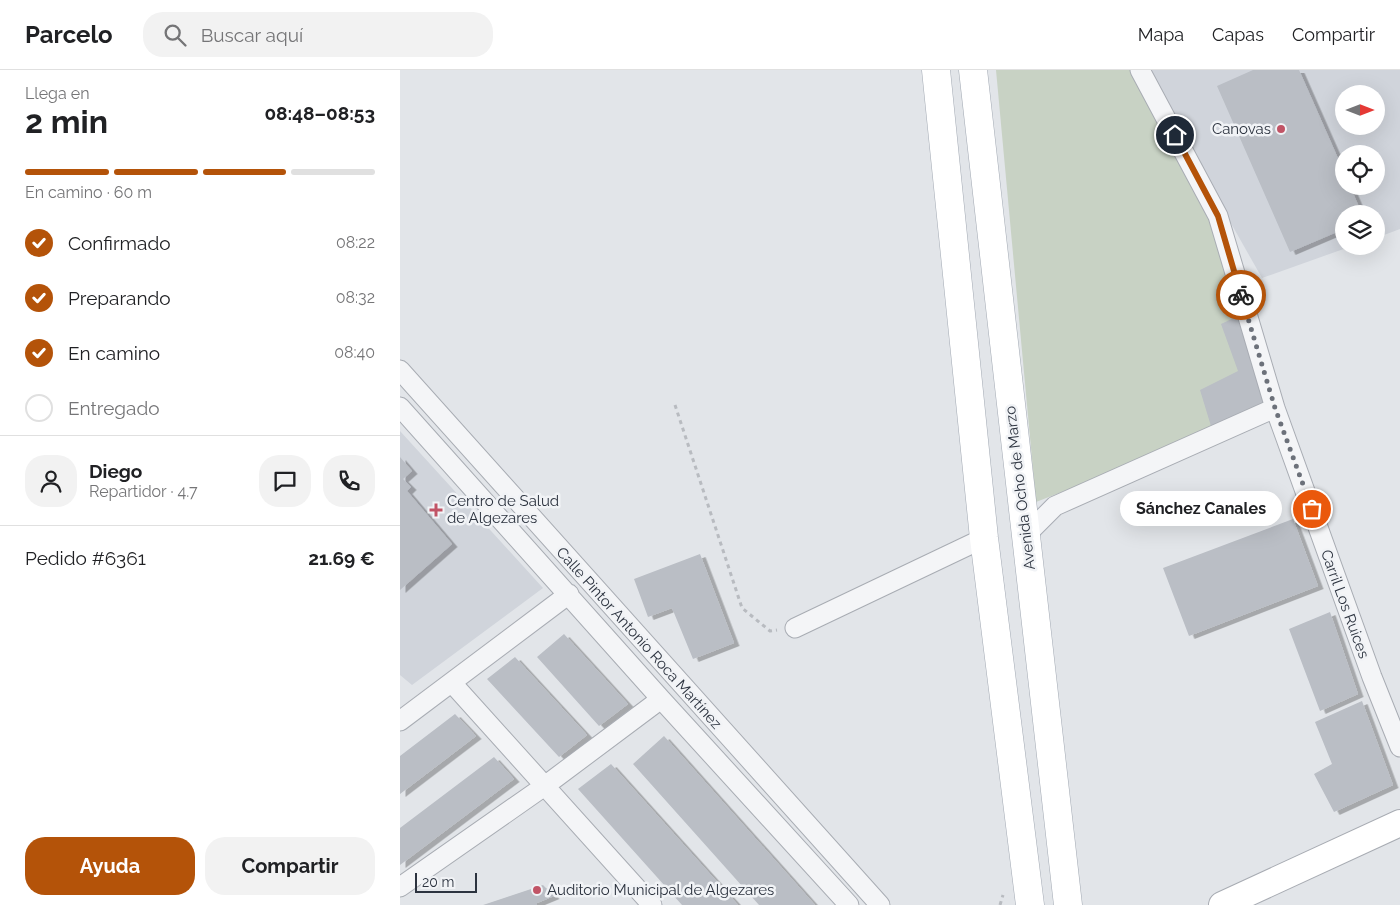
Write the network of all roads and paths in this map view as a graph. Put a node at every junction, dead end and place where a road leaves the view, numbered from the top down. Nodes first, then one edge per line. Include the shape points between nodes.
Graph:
1 (936, 70) edge
2 (973, 70) edge
3 (1140, 70) edge
4 (400, 370) edge
5 (675, 405) dead end
6 (400, 407) edge
7 (1275, 408) junction
8 (1025, 536) junction
9 (984, 538) junction
10 (569, 594) junction
11 (795, 628) joint
12 (452, 683) junction
13 (660, 699) junction
14 (400, 721) edge
15 (1400, 747) edge
16 (546, 785) junction
17 (1400, 823) edge
18 (400, 887) edge
19 (652, 905) edge
20 (850, 905) edge
21 (880, 905) edge
22 (1030, 905) edge
23 (1068, 905) edge
24 (1222, 905) edge

1 - 9 main road
2 - 8 main road, Avenida Ocho de Marzo
3 - 7 street, Carril Los Ruices via 1218,216
4 - 21 street, Calle Pintor Antonio Roca Martínez
5 - 11 path via 742,608 770,631
6 - 10 street
7 - 8 street via 1055,506
7 - 15 street, Carril Los Ruices
8 - 23 main road, Avenida Ocho de Marzo
9 - 11 street
9 - 22 main road
10 - 12 street
10 - 13 street
12 - 14 street
12 - 16 street
13 - 16 street
13 - 20 street
16 - 18 street
16 - 19 street
17 - 24 main road

